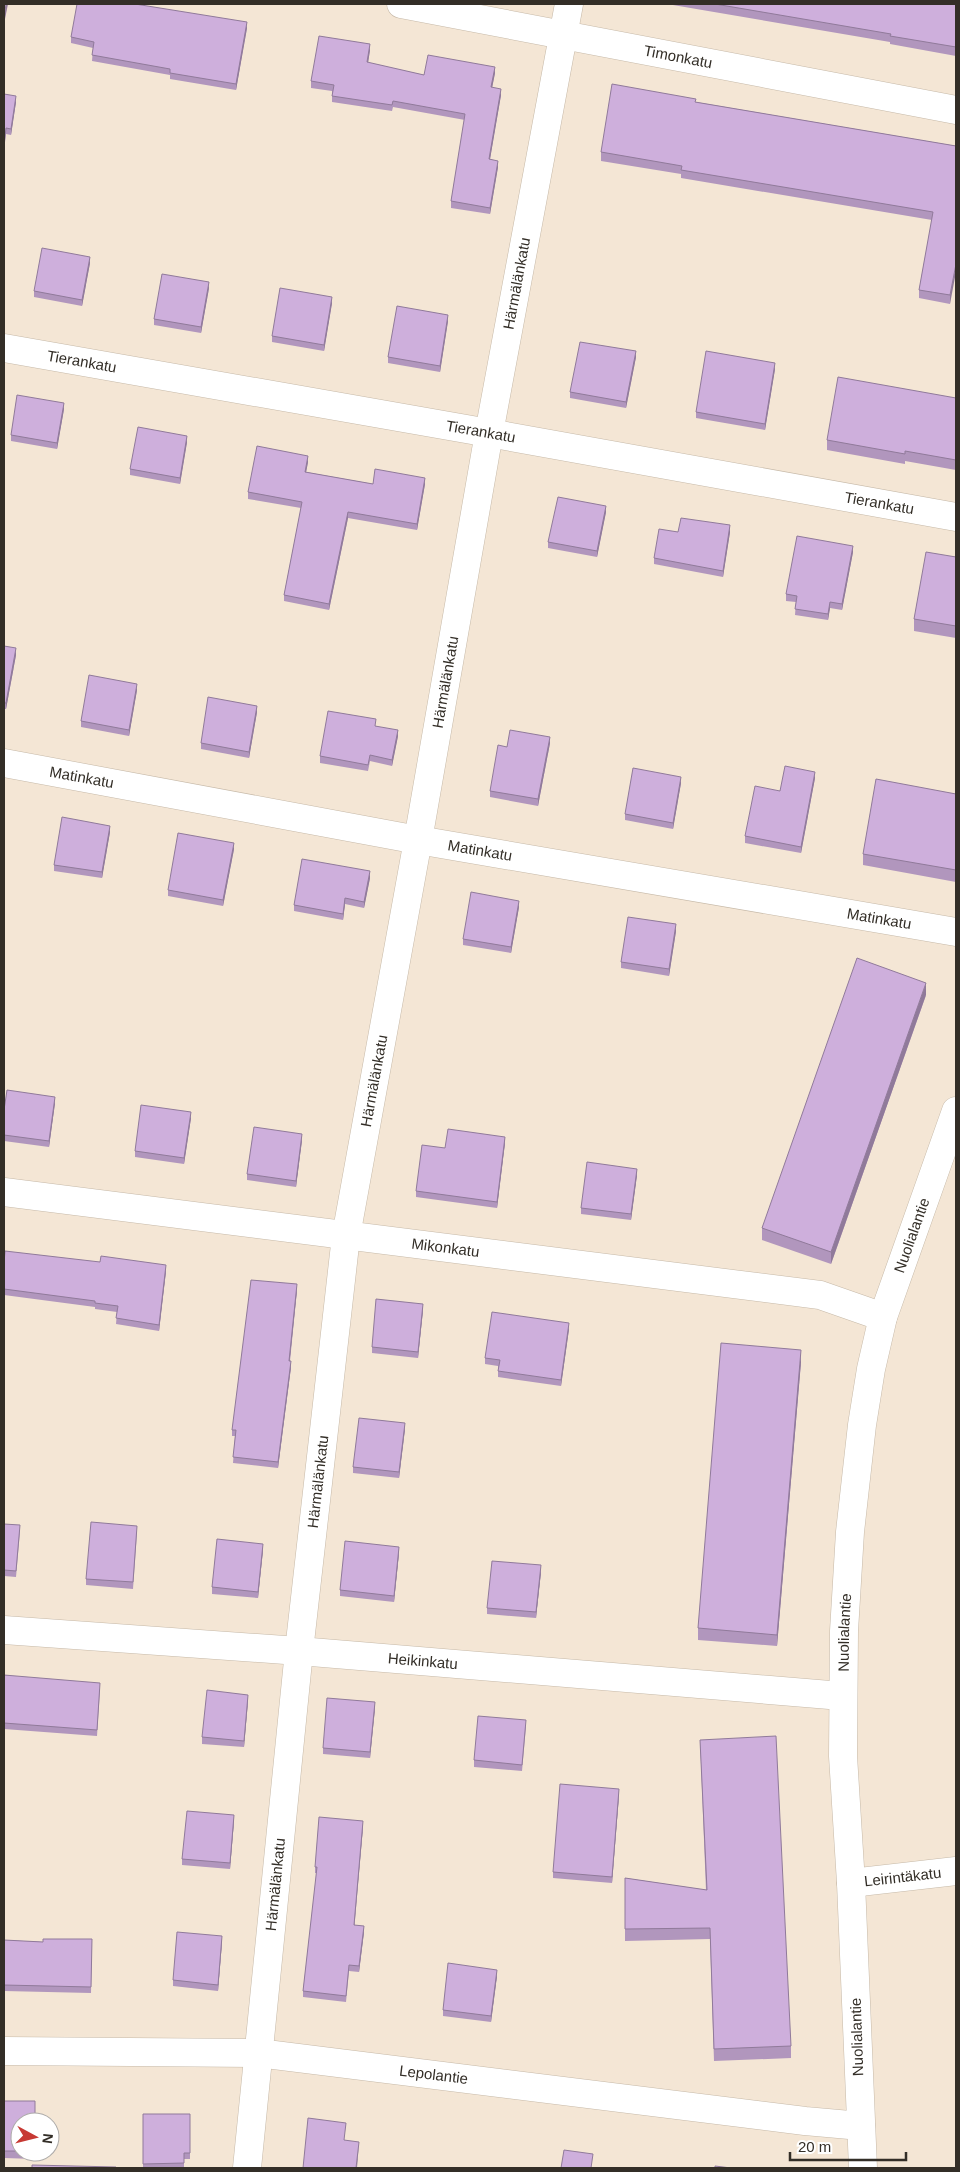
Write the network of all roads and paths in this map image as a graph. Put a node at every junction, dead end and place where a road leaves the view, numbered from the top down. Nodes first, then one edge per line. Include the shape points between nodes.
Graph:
1 (402, 4) edge
2 (569, 4) edge
3 (563, 34) junction
4 (956, 110) edge
5 (4, 348) edge
6 (489, 433) junction
7 (956, 517) edge
8 (4, 763) edge
9 (418, 840) junction
10 (956, 932) edge
11 (956, 1111) edge
12 (4, 1192) edge
13 (346, 1236) junction
14 (883, 1317) junction
15 (4, 1630) edge
16 (299, 1651) junction
17 (842, 1696) junction
18 (956, 1871) edge
19 (851, 1883) junction
20 (4, 2051) edge
21 (258, 2053) junction
22 (861, 2126) junction
23 (247, 2168) edge
24 (863, 2168) edge

1 - 3 street, Timonkatu
2 - 3 street, Härmälänkatu
3 - 4 street, Timonkatu
3 - 6 street, Härmälänkatu
5 - 6 street, Tierankatu
6 - 7 street, Tierankatu
6 - 9 street, Härmälänkatu
8 - 9 street, Matinkatu
9 - 10 street, Matinkatu
9 - 13 street, Härmälänkatu
11 - 14 street, Nuolialantie
12 - 13 street, Mikonkatu
13 - 14 street, Mikonkatu via 820,1295
13 - 16 street, Härmälänkatu
14 - 17 street, Nuolialantie via 865,1406 850,1532
15 - 16 street, Heikinkatu
16 - 17 street, Heikinkatu
16 - 21 street, Härmälänkatu
17 - 19 street, Nuolialantie
18 - 19 street, Leirintäkatu
19 - 22 street, Nuolialantie
20 - 21 street, Lepolantie
21 - 22 street, Lepolantie
21 - 23 street, Härmälänkatu
22 - 24 street, Nuolialantie

